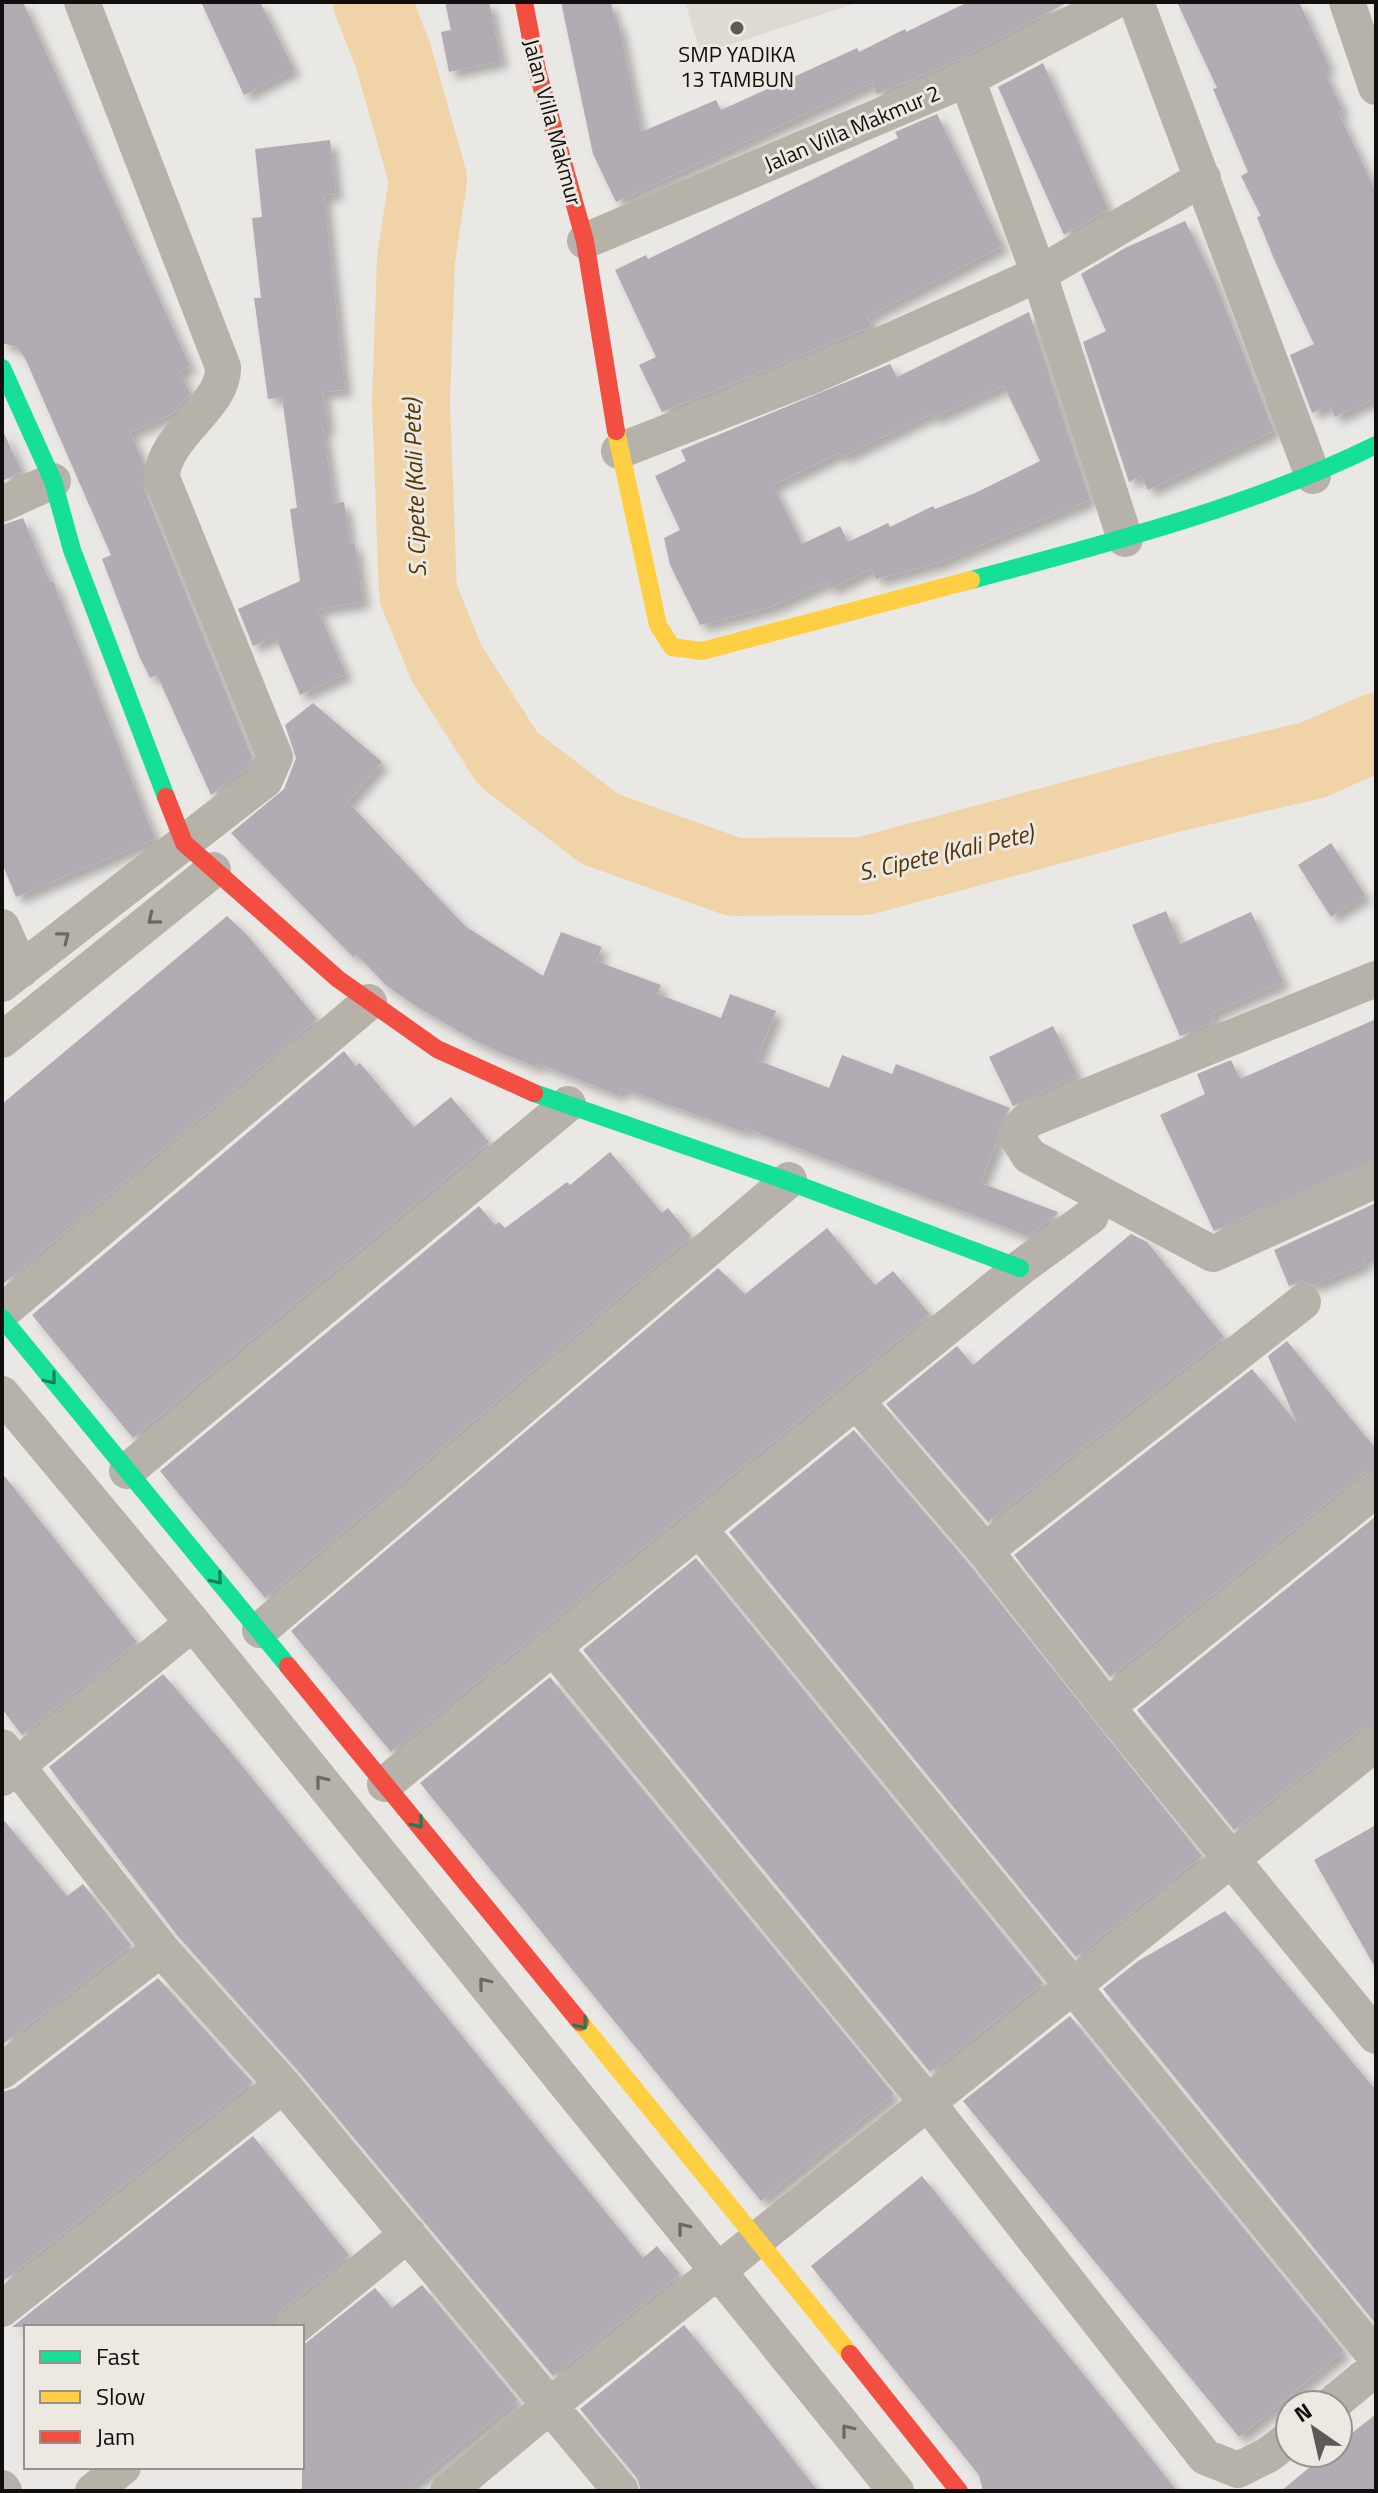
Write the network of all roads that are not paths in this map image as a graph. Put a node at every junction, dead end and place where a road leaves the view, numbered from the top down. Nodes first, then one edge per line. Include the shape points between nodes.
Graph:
1 (82, 2) edge
2 (524, 2) edge
3 (1113, 2) edge
4 (1136, 2) edge
5 (1347, 2) edge
6 (967, 79) junction
7 (1376, 87) edge
8 (1203, 178) junction
9 (585, 241) junction
10 (1039, 274) junction
11 (2, 368) edge
12 (1376, 445) edge
13 (619, 451) junction
14 (1313, 476) junction
15 (53, 481) junction
16 (2, 504) edge
17 (1125, 539) junction
18 (184, 843) junction
19 (213, 870) junction
20 (2, 927) edge
21 (12, 977) edge
22 (1376, 979) edge
23 (369, 1002) junction
24 (2, 1040) edge
25 (568, 1104) junction
26 (789, 1180) junction
27 (1376, 1180) edge
28 (1091, 1216) dead end
29 (1020, 1268) junction
30 (1303, 1302) dead end
31 (2, 1312) edge
32 (2, 1318) edge
33 (2, 1394) edge
34 (858, 1403) junction
35 (127, 1471) junction
36 (1376, 1489) edge
37 (700, 1530) junction
38 (985, 1551) junction
39 (193, 1623) junction
40 (260, 1630) junction
41 (554, 1648) junction
42 (1107, 1707) junction
43 (1376, 1743) edge
44 (7, 1763) edge
45 (385, 1784) junction
46 (1231, 1858) junction
47 (161, 1949) junction
48 (1074, 1985) junction
49 (1376, 2036) edge
50 (2, 2071) edge
51 (283, 2085) junction
52 (928, 2103) junction
53 (408, 2234) junction
54 (759, 2240) junction
55 (718, 2271) junction
56 (2, 2309) edge
57 (296, 2325) edge
58 (1376, 2357) edge
59 (1376, 2368) edge
60 (1350, 2389) edge
61 (552, 2404) junction
62 (1274, 2450) edge
63 (120, 2469) edge
64 (93, 2491) edge
65 (448, 2491) edge
66 (621, 2491) edge
67 (896, 2491) edge
68 (959, 2491) edge

1 - 18 street via 223,367 219,386 166,457 162,478 275,757 265,780
2 - 9 street, Jalan Villa Makmur via 537,70
3 - 6 street, Jalan Villa Makmur 2
4 - 8 street
5 - 7 street
6 - 9 street, Jalan Villa Makmur 2
6 - 10 street
8 - 10 street
8 - 14 street
9 - 13 street, Jalan Villa Makmur
10 - 13 street via 812,376
10 - 17 street
11 - 15 street
12 - 14 street
13 - 17 street, Jalan Villa Makmur via 658,625 665,640 682,651 702,651
14 - 17 street
15 - 16 street
15 - 18 street via 72,550
18 - 19 street
21 -> 18 street
19 - 23 street
19 -> 24 street
20 - 21 street
22 - 27 street via 1028,1120 1018,1138 1029,1156 1213,1254
23 - 25 street via 437,1048
23 - 31 street
25 - 26 street
25 - 35 street
26 - 29 street
26 - 40 street
28 - 29 street
29 - 34 street
30 - 38 street
32 -> 35 street
33 - 39 street
34 - 37 street
34 - 38 street
35 -> 40 street
36 - 42 street
37 - 41 street
37 - 48 street
38 - 42 street
39 - 44 street
55 -> 39 street
40 - 45 street
41 - 45 street
41 - 52 street
42 - 46 street
43 - 46 street
44 - 47 street
45 -> 54 street
46 - 48 street
46 - 49 street
47 - 50 street
47 - 51 street
48 - 52 street
48 - 58 street
51 - 53 street
51 - 56 street
52 - 54 street
52 - 62 street via 1205,2457 1238,2470
53 - 57 street
53 - 61 street
54 - 55 street
54 - 68 street
55 - 61 street
67 -> 55 street
59 - 60 street
61 - 65 street
61 - 66 street
63 - 64 street

